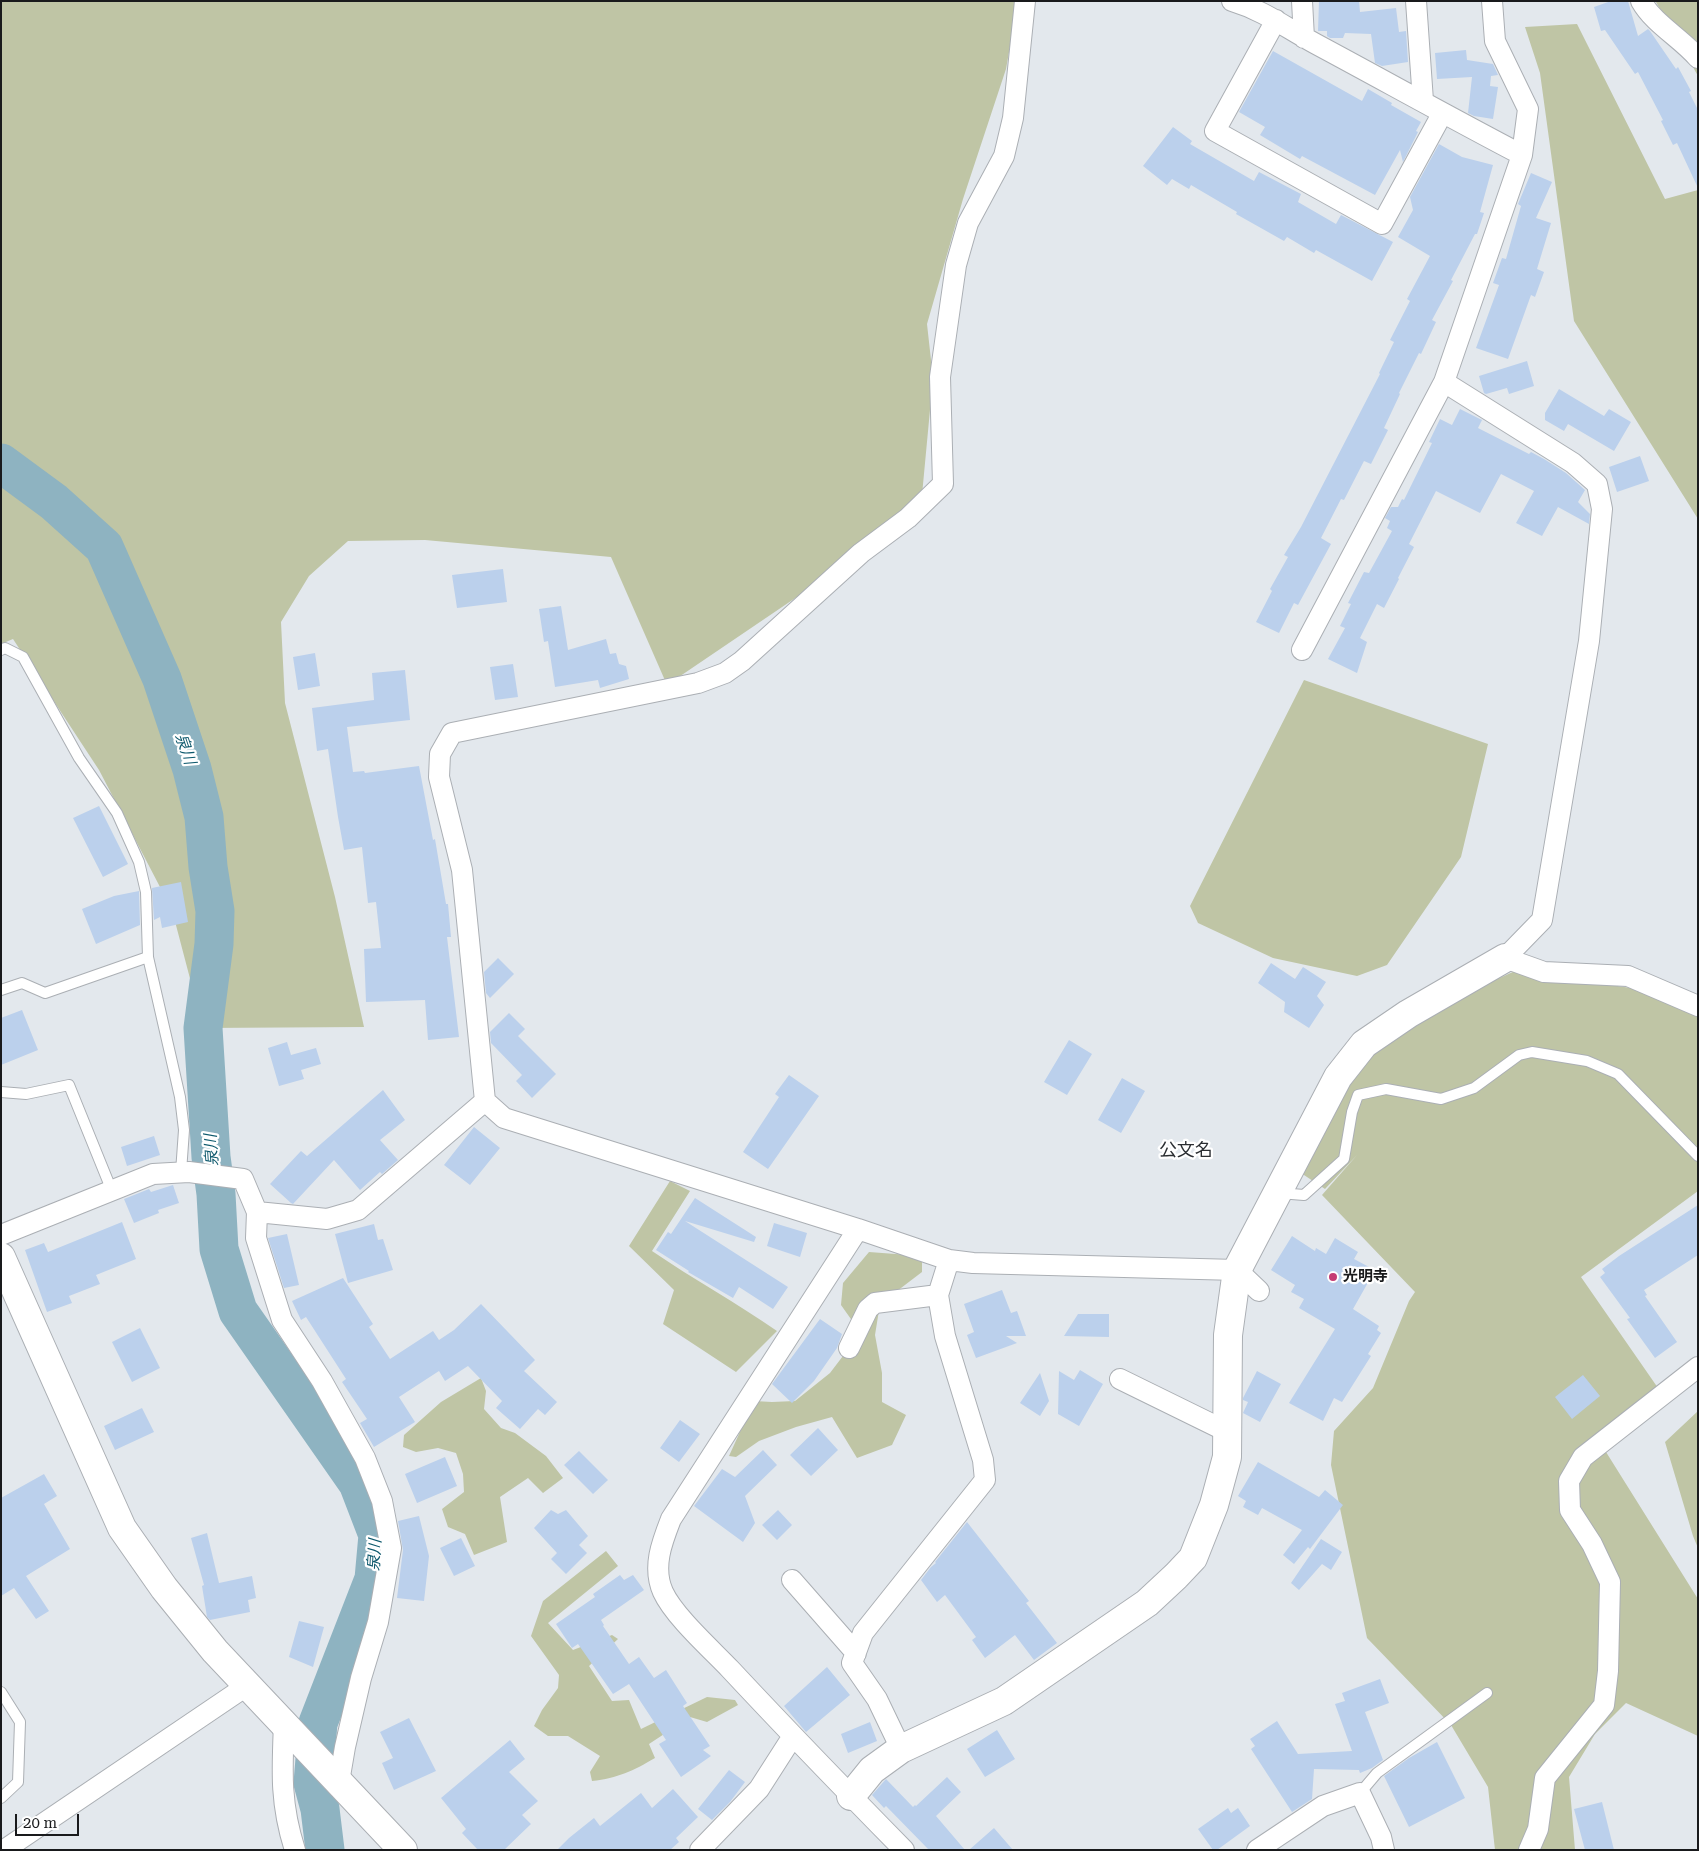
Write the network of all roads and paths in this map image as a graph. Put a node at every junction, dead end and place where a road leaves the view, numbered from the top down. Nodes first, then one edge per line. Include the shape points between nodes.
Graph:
1 (1025, 1) edge
2 (1232, 1) edge
3 (1302, 1) edge
4 (1416, 1) edge
5 (1492, 1) edge
6 (1641, 1) edge
7 (1276, 20) junction
8 (1304, 38) junction
9 (1698, 58) edge
10 (1423, 101) junction
11 (1442, 114) junction
12 (1522, 155) junction
13 (1444, 382) junction
14 (1, 650) edge
15 (1302, 650) dead end
16 (148, 957) junction
17 (1505, 958) junction
18 (1, 990) edge
19 (1698, 1006) edge
20 (1, 1092) edge
21 (485, 1101) junction
22 (1698, 1156) edge
23 (185, 1172) junction
24 (112, 1191) junction
25 (1278, 1193) junction
26 (257, 1212) junction
27 (858, 1229) junction
28 (1, 1235) edge
29 (1, 1257) edge
30 (949, 1260) junction
31 (1237, 1270) junction
32 (1258, 1291) dead end
33 (938, 1295) junction
34 (849, 1348) dead end
35 (1698, 1367) edge
36 (1120, 1379) dead end
37 (1228, 1432) junction
38 (792, 1580) dead end
39 (856, 1653) junction
40 (248, 1685) junction
41 (1, 1692) edge
42 (1487, 1693) dead end
43 (288, 1727) junction
44 (793, 1736) junction
45 (901, 1748) junction
46 (338, 1780) junction
47 (1360, 1793) junction
48 (851, 1796) junction
49 (1, 1798) edge
50 (4, 1850) edge
51 (295, 1850) edge
52 (403, 1850) edge
53 (700, 1850) edge
54 (904, 1850) edge
55 (1257, 1850) edge
56 (1384, 1850) edge
57 (1529, 1850) edge

1 - 21 street via 1013,118 1004,156 968,222 956,265 940,377 943,484 908,518 861,553 742,662 725,673 698,683 452,733 440,754 439,777 462,870
2 - 7 street
3 - 8 street
4 - 10 street
5 - 12 street via 1495,41 1528,109
6 - 9 street via 1647,12
7 - 8 street
7 - 11 street via 1215,131 1382,224
8 - 10 street
10 - 11 street
11 - 12 street
12 - 13 street
13 - 15 street
13 - 17 street via 1573,462 1597,484 1602,509 1589,641 1542,920
14 - 16 lane via 5,648 23,657 79,758 117,813 139,862 146,892
16 - 18 lane via 45,993 22,982
16 - 23 lane via 180,1097
17 - 19 street via 1544,972 1628,976
17 - 25 street via 1408,1014 1364,1044 1338,1077
20 - 24 lane via 26,1094 69,1085
21 - 26 street via 358,1210 327,1219
21 - 27 street via 504,1118
22 - 25 lane via 1618,1074 1587,1061 1532,1052 1519,1055 1474,1088 1441,1099 1386,1089 1358,1095 1344,1159 1304,1195
23 - 24 street via 153,1174
23 - 26 street via 243,1180
24 - 28 street
25 - 31 street
26 - 46 street via 256,1238 282,1320 322,1381 365,1458 382,1501 391,1548 378,1622 361,1678
27 - 30 street
27 - 44 street via 671,1519 659,1553 663,1591 680,1616
29 - 40 street via 122,1528 164,1588 215,1651
30 - 31 street
30 - 33 street
31 - 32 street
31 - 37 street via 1228,1335
33 - 34 street via 875,1303 868,1309
33 - 39 street via 945,1336 983,1460 985,1480 863,1633
35 - 57 street via 1583,1457 1569,1481 1570,1510 1592,1544 1610,1582 1608,1671 1604,1704 1545,1778 1538,1829
36 - 37 street
37 - 45 street via 1227,1457 1214,1505 1193,1558 1176,1576 1147,1603 1004,1701
38 - 39 street
39 - 45 street via 852,1663 877,1700
40 - 43 street
40 - 50 street
41 - 49 lane via 20,1722 18,1782
42 - 47 lane via 1377,1773
43 - 46 street
43 - 51 street via 282,1784 287,1827
44 - 48 street
44 - 53 street via 759,1789
45 - 48 street via 872,1770
46 - 52 street
47 - 55 street via 1323,1806
47 - 56 street
48 - 54 street

